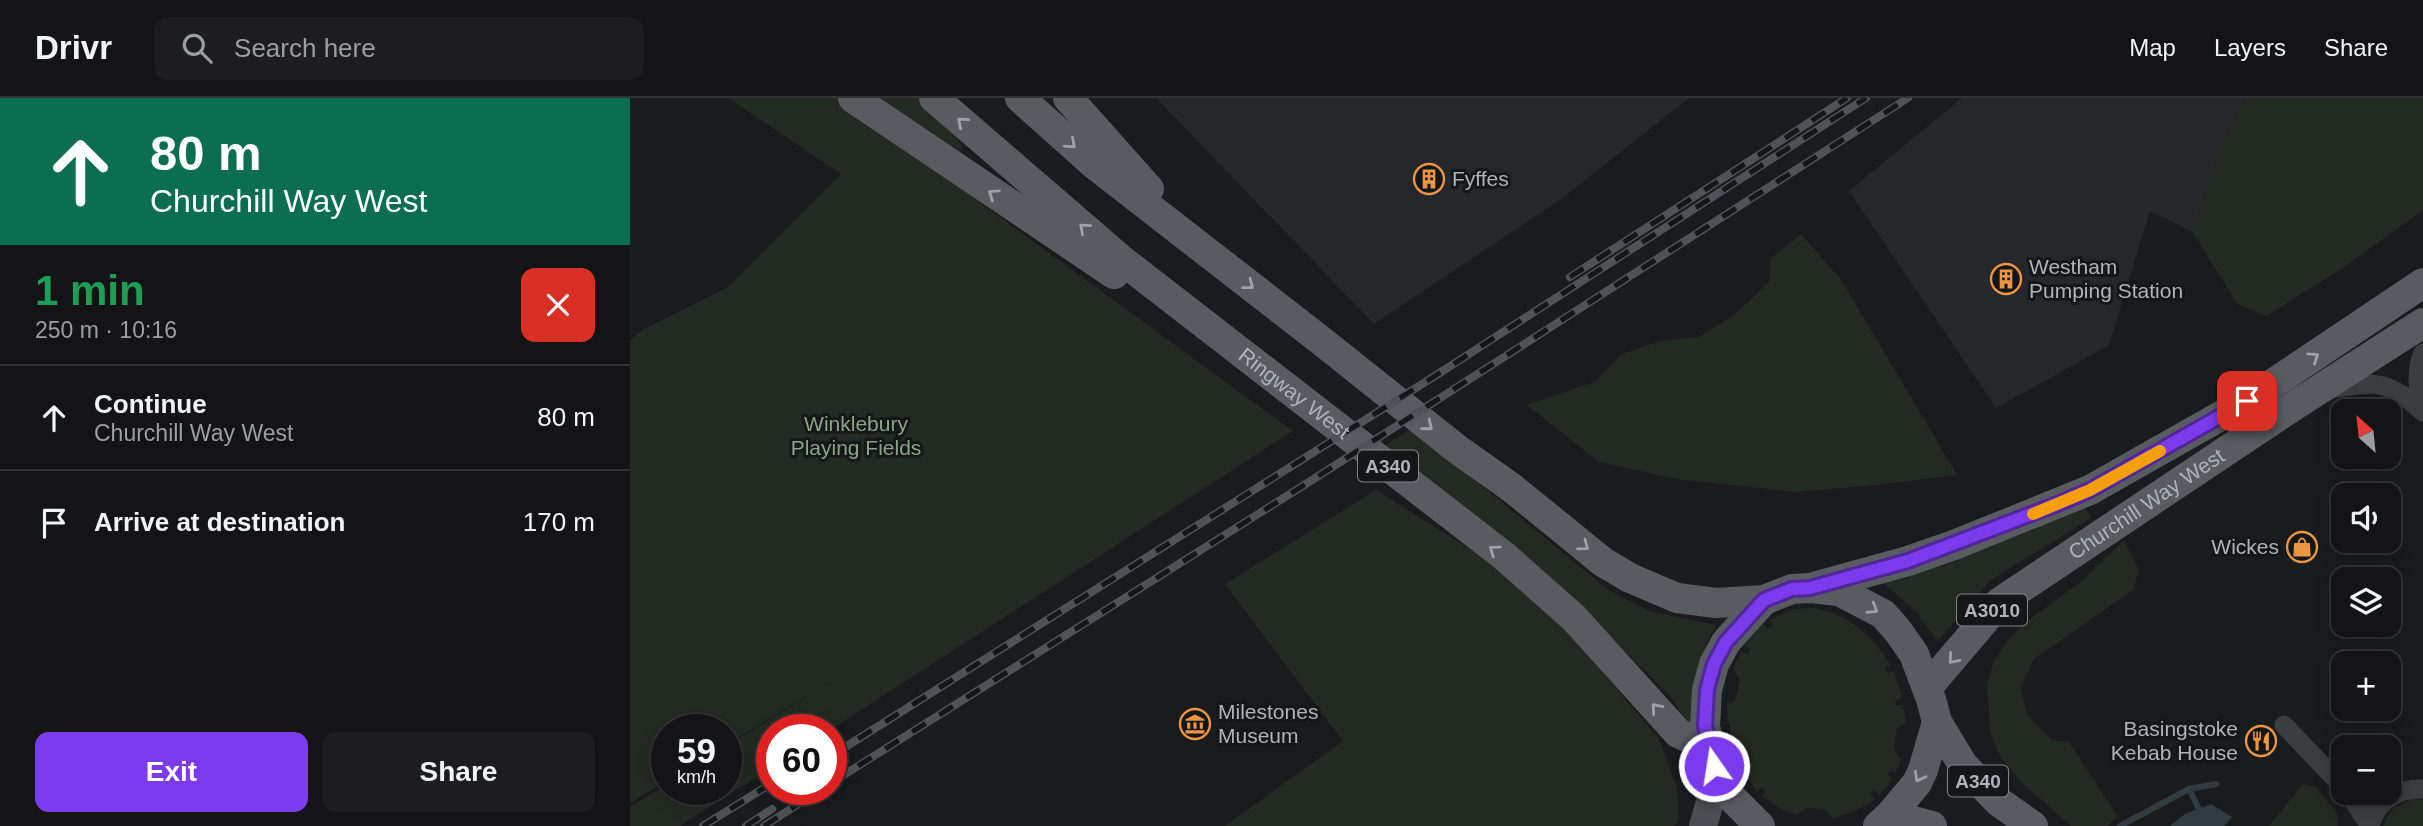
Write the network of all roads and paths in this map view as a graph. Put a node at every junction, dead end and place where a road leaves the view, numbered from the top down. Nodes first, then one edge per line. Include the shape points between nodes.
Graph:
1 (853, 98) edge
2 (934, 98) edge
3 (1020, 98) edge
4 (1068, 98) edge
5 (1200, 247) junction
6 (2423, 283) edge
7 (2423, 323) edge
8 (2423, 353) edge
9 (1275, 380) junction
10 (2317, 391) junction
11 (2423, 405) edge
12 (2423, 412) edge
13 (1810, 588) junction
14 (1764, 600) junction
15 (1927, 688) junction
16 (1937, 722) junction
17 (2284, 725) dead end
18 (1714, 762) junction
19 (2331, 772) edge
20 (2419, 786) edge
21 (2401, 790) edge
22 (2356, 805) edge
23 (2378, 805) edge
24 (1884, 821) edge
25 (1703, 826) edge
26 (1760, 826) edge
27 (1932, 826) edge
28 (2033, 826) edge
29 (2370, 826) edge

9 -> 1 main road
9 -> 2 main road, Ringway West / A340 via 1123,261
3 -> 5 main road, A340 via 1095,165
4 - 5 main road
5 -> 14 main road, A340 via 1603,562 1677,598 1716,604
13 -> 6 main road, Churchill Way West via 1954,545 2090,490 2247,401
7 - 10 main road, Churchill Way West / A3010
8 - 11 street via 2418,393
18 -> 9 main road, Ringway West / A340 via 1678,733 1574,618 1504,556
10 - 12 street via 2371,383 2402,393
10 -> 15 main road, Churchill Way West / A3010 via 2000,602
13 - 14 main road, Churchill Way West via 1792,589
13 -> 15 main road via 1839,591 1883,614 1913,654
14 - 18 main road via 1726,642 1714,664 1705,726
15 - 16 main road
16 -> 24 main road via 1917,783
16 - 28 main road, A340 via 1962,765 1998,802
17 - 19 street
18 - 25 main road
18 - 26 main road via 1732,799
20 - 21 street
22 - 29 street
23 - 29 street
24 - 27 main road

